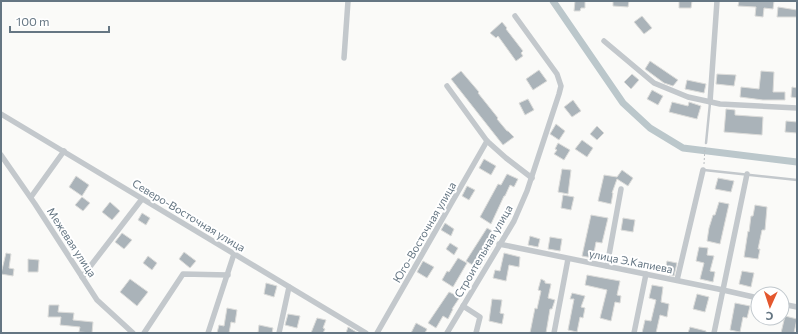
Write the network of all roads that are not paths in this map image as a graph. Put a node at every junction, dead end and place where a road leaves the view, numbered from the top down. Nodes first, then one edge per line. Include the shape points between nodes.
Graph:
1 (348, 1) edge
2 (717, 1) edge
3 (515, 16) dead end
4 (604, 41) dead end
5 (344, 58) dead end
6 (447, 86) dead end
7 (710, 102) junction
8 (797, 108) edge
9 (1, 114) edge
10 (487, 141) junction
11 (706, 143) road end
12 (64, 151) junction
13 (1, 155) edge
14 (703, 170) joint
15 (747, 174) junction
16 (532, 178) junction
17 (797, 180) edge
18 (621, 189) dead end
19 (31, 197) junction
20 (142, 199) junction
21 (499, 244) junction
22 (234, 254) junction
23 (568, 259) junction
24 (607, 266) junction
25 (646, 274) junction
26 (228, 275) junction
27 (82, 277) junction
28 (677, 280) junction
29 (289, 287) junction
30 (723, 290) junction
31 (750, 296) edge
32 (463, 306) junction
33 (134, 333) edge
34 (144, 333) edge
35 (208, 333) edge
36 (279, 333) edge
37 (366, 333) edge
38 (377, 333) edge
39 (447, 333) edge
40 (476, 333) edge
41 (554, 333) edge
42 (634, 333) edge
43 (714, 333) edge

1 - 5 street
2 - 7 street
3 - 16 street, Строительная улица via 557,74 561,86
4 - 7 street via 654,83 688,97
6 - 10 street
7 - 8 street
7 - 11 lane
9 - 12 street, Северо-Восточная улица
10 - 16 street
10 - 38 street, Юго-Восточная улица
12 - 19 street
12 - 20 street, Северо-Восточная улица
13 - 19 street, Межевая улица
14 - 15 lane
14 - 28 street
15 - 17 lane
15 - 30 street
16 - 21 street, Строительная улица via 514,221
18 - 24 street
19 - 27 street, Межевая улица
20 - 22 street, Северо-Восточная улица
20 - 27 street
21 - 23 street, улица Э.Капиева
21 - 32 street, Строительная улица
22 - 26 street
22 - 29 street, Северо-Восточная улица
23 - 24 street, улица Э.Капиева
23 - 41 street
24 - 25 street, улица Э.Капиева
25 - 28 street, улица Э.Капиева
25 - 42 street
26 - 34 street via 183,274
26 - 35 street
27 - 33 street, Межевая улица via 97,300
28 - 30 street, улица Э.Капиева
29 - 36 street
29 - 37 street, Северо-Восточная улица
30 - 31 street, улица Э.Капиева
30 - 43 street
32 - 39 street, Строительная улица
32 - 40 street via 480,317

